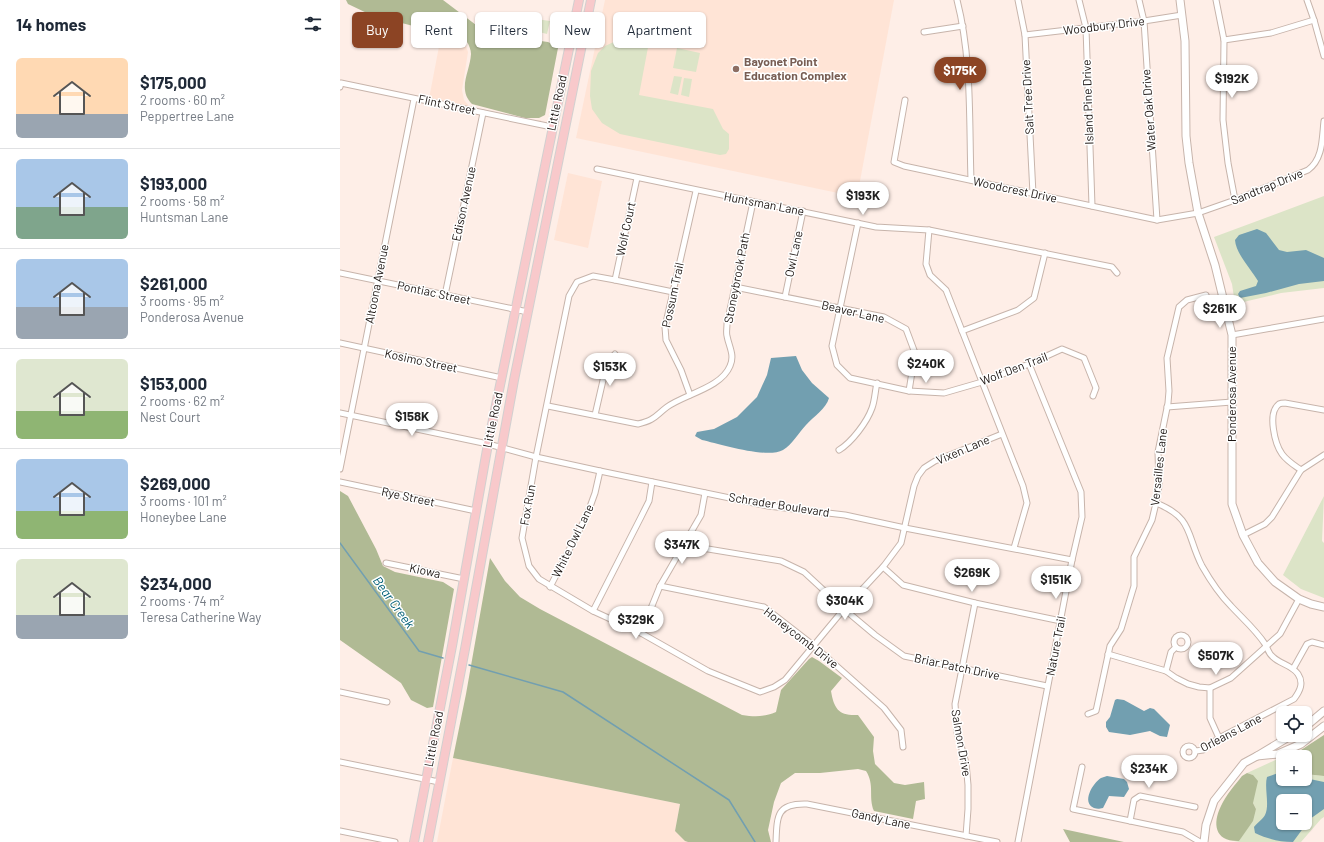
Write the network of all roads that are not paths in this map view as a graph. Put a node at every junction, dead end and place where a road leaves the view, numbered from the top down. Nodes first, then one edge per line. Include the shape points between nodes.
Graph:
1 (579, 0) edge
2 (591, 0) edge
3 (957, 0) edge
4 (1018, 0) edge
5 (1079, 0) edge
6 (1139, 0) edge
7 (1180, 0) edge
8 (1216, 0) edge
9 (1307, 0) edge
10 (1182, 15) junction
11 (1314, 20) junction
12 (1144, 21) junction
13 (963, 26) junction
14 (1086, 28) junction
15 (924, 32) dead end
16 (1025, 35) junction
17 (1224, 40) junction
18 (1324, 56) edge
19 (340, 85) edge
20 (414, 98) junction
21 (905, 100) dead end
22 (483, 113) junction
23 (1324, 121) edge
24 (552, 127) junction
25 (596, 169) dead end
26 (637, 178) junction
27 (971, 180) junction
28 (696, 191) junction
29 (1033, 194) junction
30 (1235, 200) junction
31 (753, 202) junction
32 (1092, 206) junction
33 (804, 211) junction
34 (1198, 213) junction
35 (1157, 220) junction
36 (858, 223) junction
37 (929, 230) junction
38 (1045, 253) junction
39 (340, 273) edge
40 (1117, 273) dead end
41 (615, 280) junction
42 (378, 281) junction
43 (735, 287) junction
44 (673, 292) junction
45 (445, 295) junction
46 (1206, 295) dead end
47 (785, 297) junction
48 (839, 308) junction
49 (516, 310) junction
50 (528, 312) junction
51 (1324, 319) edge
52 (962, 331) junction
53 (1232, 335) junction
54 (340, 343) edge
55 (364, 349) junction
56 (615, 354) dead end
57 (1029, 364) junction
58 (502, 378) junction
59 (982, 382) junction
60 (877, 383) junction
61 (909, 391) junction
62 (690, 395) junction
63 (1093, 396) dead end
64 (1232, 402) junction
65 (548, 406) junction
66 (1167, 407) junction
67 (1324, 410) edge
68 (340, 413) edge
69 (351, 415) junction
70 (596, 415) junction
71 (1002, 434) junction
72 (488, 444) junction
73 (501, 449) junction
74 (839, 450) dead end
75 (1324, 455) edge
76 (536, 457) junction
77 (340, 469) edge
78 (1301, 470) junction
79 (600, 471) junction
80 (340, 482) edge
81 (652, 482) junction
82 (705, 493) junction
83 (1156, 503) junction
84 (476, 511) junction
85 (905, 528) junction
86 (1243, 535) junction
87 (684, 545) junction
88 (1014, 548) junction
89 (1072, 560) junction
90 (386, 563) dead end
91 (883, 567) junction
92 (464, 579) junction
93 (660, 586) junction
94 (550, 587) junction
95 (1299, 599) junction
96 (975, 603) junction
97 (1324, 606) edge
98 (844, 608) junction
99 (593, 611) junction
100 (1061, 621) junction
101 (641, 633) junction
102 (814, 645) junction
103 (1266, 645) junction
104 (1324, 645) edge
105 (1176, 647) dead end
106 (1108, 654) junction
107 (962, 668) junction
108 (1293, 669) junction
109 (1166, 671) junction
110 (1048, 686) junction
111 (1210, 688) junction
112 (340, 692) edge
113 (760, 692) joint
114 (387, 702) dead end
115 (1324, 711) edge
116 (1088, 714) dead end
117 (1312, 721) edge
118 (1324, 726) edge
119 (1219, 738) junction
120 (1280, 742) edge
121 (903, 747) dead end
122 (1196, 751) dead end
123 (1257, 756) junction
124 (340, 762) edge
125 (1082, 767) dead end
126 (426, 780) junction
127 (438, 782) junction
128 (1195, 807) dead end
129 (1130, 821) junction
130 (340, 831) edge
131 (966, 836) junction
132 (395, 842) edge
133 (414, 842) edge
134 (428, 842) edge
135 (776, 842) edge
136 (997, 842) edge
137 (1018, 842) edge
138 (1200, 842) edge
139 (1204, 842) edge

1 - 24 main road, Little Road
2 - 50 main road, Little Road
3 - 13 street
4 - 16 street, Salt Tree Drive
5 - 14 street, Island Pine Drive
6 - 12 street, Water Oak Drive
7 - 10 street, Ponderosa Avenue
8 - 17 street
9 - 11 street
10 - 12 street, Woodbury Drive
10 - 34 street, Ponderosa Avenue via 1185,41 1186,136
11 - 17 street via 1271,33
11 - 18 street
12 - 14 street, Woodbury Drive
12 - 35 street, Water Oak Drive
13 - 15 street
13 - 27 street
14 - 16 street, Woodbury Drive
14 - 32 street, Island Pine Drive
16 - 29 street, Salt Tree Drive
17 - 30 street via 1224,120
19 - 20 street, Flint Street
20 - 22 street, Flint Street
20 - 42 street, Altoona Avenue
21 - 27 street, Woodcrest Drive via 894,162
22 - 24 street, Flint Street
22 - 45 street, Edison Avenue
23 - 30 street, Sandtrap Drive via 1321,146 1315,165
24 - 49 main road, Little Road
25 - 26 street, Huntsman Lane
26 - 28 street, Huntsman Lane
26 - 41 street, Wolf Court
27 - 29 street, Woodcrest Drive
28 - 31 street, Huntsman Lane
28 - 44 street, Possum Trail
29 - 32 street, Woodcrest Drive
30 - 34 street, Sandtrap Drive
31 - 33 street, Huntsman Lane
31 - 43 street, Stoneybrook Path
32 - 35 street, Woodcrest Drive
33 - 36 street, Huntsman Lane
33 - 47 street, Owl Lane
34 - 35 street, Woodcrest Drive
34 - 53 street, Ponderosa Avenue via 1215,265
36 - 37 street, Huntsman Lane via 876,227
36 - 48 street, Wolf Den Trail
37 - 38 street, Huntsman Lane
37 - 52 street via 926,264 930,274 946,290
38 - 40 street, Huntsman Lane via 1112,267
38 - 52 street via 1034,298 1018,310
39 - 42 street, Pontiac Street
41 - 44 street, Fox Run
41 - 65 street, Fox Run via 593,276 577,282 569,296
42 - 45 street, Pontiac Street
42 - 55 street, Altoona Avenue
43 - 47 street, Beaver Lane
43 - 62 street, Stoneybrook Path via 727,324 727,337 732,352 731,365 725,375 716,382
44 - 62 street, Possum Trail via 665,327 666,340
45 - 49 street, Pontiac Street
46 - 66 street, Versailles Lane via 1187,300 1179,307 1167,358
47 - 48 street, Beaver Lane
48 - 60 street, Wolf Den Trail via 832,346 837,365 850,378
48 - 61 street, Beaver Lane via 884,317 906,329 915,353
49 - 50 street, Pontiac Street
49 - 58 main road, Little Road
50 - 73 main road, Little Road
51 - 53 street
52 - 59 street
53 - 64 street, Ponderosa Avenue
54 - 55 street, Kosimo Street
55 - 58 street, Kosimo Street
55 - 69 street, Altoona Avenue
56 - 70 street via 607,363
57 - 59 street, Wolf Den Trail
57 - 63 street, Wolf Den Trail via 1062,349 1084,358 1096,388
57 - 89 street, Nature Trail via 1081,492 1082,517
58 - 72 main road, Little Road
59 - 61 street, Wolf Den Trail via 944,393
59 - 71 street
60 - 61 street, Wolf Den Trail
60 - 74 street via 872,408 862,426 847,445
62 - 70 street, Stoneybrook Path via 667,407 657,416 638,424
64 - 66 street
64 - 86 street, Ponderosa Avenue via 1232,504
65 - 70 street, Stoneybrook Path
65 - 76 street, Fox Run
66 - 83 street, Versailles Lane via 1158,452 1159,486
67 - 78 street via 1285,403 1279,404 1275,409 1273,431 1277,446 1289,462
68 - 69 street, Schrader Boulevard
69 - 72 street, Schrader Boulevard
69 - 77 street, Altoona Avenue
71 - 85 street, Vixen Lane via 924,468 914,486
71 - 88 street via 1023,486 1027,503
72 - 73 street, Schrader Boulevard
72 - 84 main road, Little Road
73 - 76 street, Schrader Boulevard
73 - 127 main road, Little Road
75 - 78 street
76 - 79 street, Schrader Boulevard
76 - 94 street, Fox Run via 522,538 529,566 539,579
78 - 86 street via 1272,517 1265,524
79 - 81 street, Schrader Boulevard
79 - 94 street, White Owl Lane via 587,515
80 - 84 street, Rye Street
81 - 82 street, Schrader Boulevard
81 - 99 street via 649,501
82 - 85 street, Schrader Boulevard via 768,506 845,515
82 - 87 street via 701,515
83 - 103 street via 1178,514 1186,524 1212,584
83 - 106 street, Versailles Lane via 1152,520 1134,557 1134,586 1128,609
84 - 92 main road, Little Road
85 - 88 street, Schrader Boulevard
85 - 91 street, Vixen Lane via 901,543
86 - 95 street, Ponderosa Avenue via 1258,563 1275,582
87 - 93 street
87 - 98 street, Briar Patch Drive via 781,561 804,572
88 - 89 street, Schrader Boulevard
89 - 100 street, Nature Trail
90 - 92 street, Kiowa
91 - 96 street via 903,585
91 - 98 street, Vixen Lane
92 - 126 main road, Little Road
93 - 101 street
93 - 102 street, Honeycomb Drive via 764,607
94 - 99 street, Fox Run
95 - 97 street, Ponderosa Avenue
95 - 103 street via 1280,634
96 - 100 street
96 - 107 street, Salmon Drive
98 - 102 street, Vixen Lane
98 - 107 street, Briar Patch Drive via 904,656
99 - 101 street, Fox Run
100 - 110 street, Nature Trail
101 - 113 street, Fox Run via 708,671
102 - 113 street, Vixen Lane via 785,680
102 - 121 street, Honeycomb Drive via 884,708 901,730
103 - 108 street via 1268,653 1274,659
103 - 111 street via 1231,678
104 - 108 street via 1312,642 1307,644
105 - 109 street
106 - 109 street
106 - 116 street, Versailles Lane via 1096,710
107 - 110 street, Briar Patch Drive
107 - 131 street, Salmon Drive via 955,704 957,732 966,762 968,785
108 - 119 street, Orleans Lane via 1301,682 1300,692 1294,699
109 - 111 street via 1188,684
110 - 137 street, Nature Trail
111 - 119 street via 1210,718
112 - 114 street
115 - 117 street
118 - 123 street via 1301,744 1278,754
119 - 122 street, Orleans Lane via 1203,750
120 - 123 street
123 - 139 street via 1244,763 1214,801 1206,825
124 - 126 street
125 - 129 street via 1073,809
126 - 127 street
126 - 133 main road, Little Road
127 - 134 main road, Little Road
128 - 129 street via 1140,796 1134,800
129 - 138 street via 1182,832
130 - 132 street
131 - 135 street, Gandy Lane via 807,804 796,804 788,805 781,811
131 - 136 street, Gandy Lane

